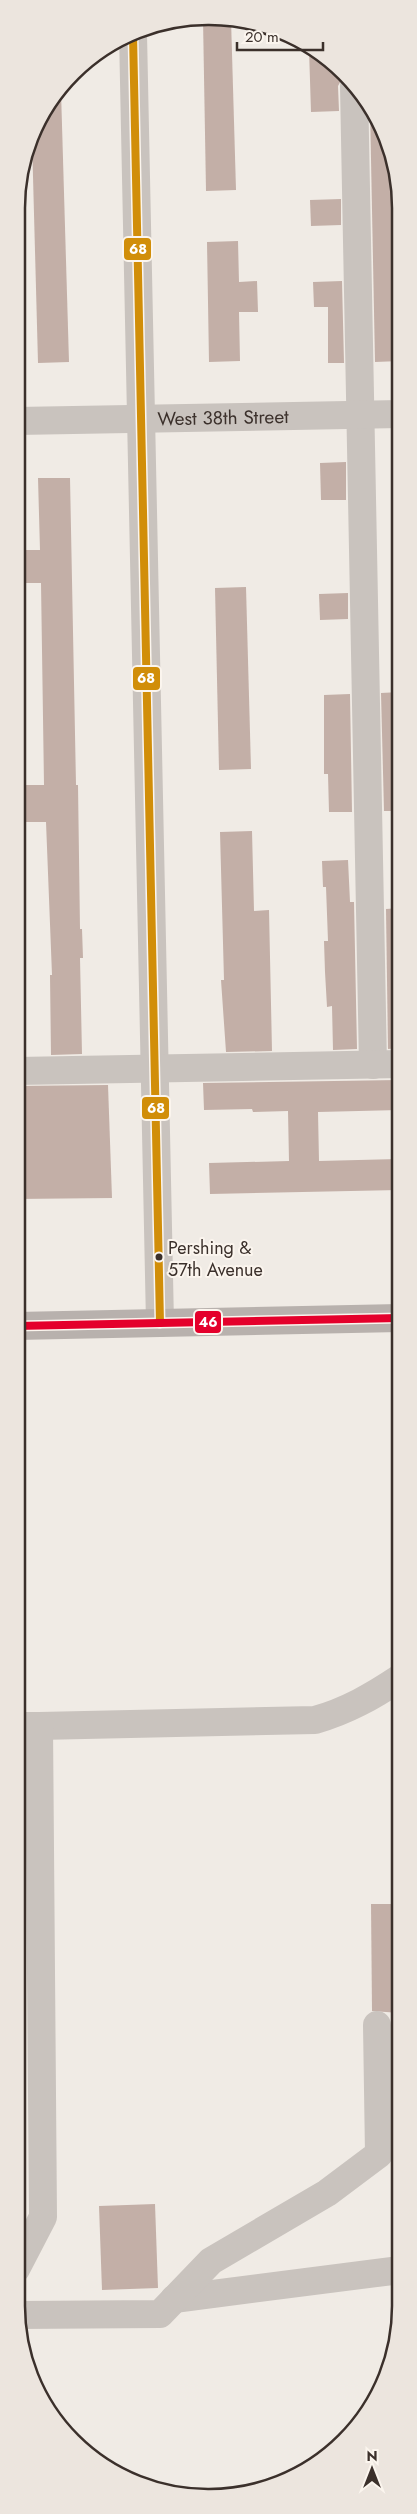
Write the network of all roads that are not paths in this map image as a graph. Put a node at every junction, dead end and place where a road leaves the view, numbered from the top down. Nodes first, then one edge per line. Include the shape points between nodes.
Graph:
1 (133, 41) edge
2 (354, 97) edge
3 (360, 414) junction
4 (392, 414) edge
5 (140, 419) junction
6 (25, 421) edge
7 (392, 1064) edge
8 (373, 1065) junction
9 (156, 1069) junction
10 (25, 1071) edge
11 (392, 1318) edge
12 (160, 1323) junction
13 (25, 1326) edge
14 (392, 1683) edge
15 (28, 1726) edge
16 (377, 2025) dead end
17 (25, 2252) edge
18 (392, 2271) edge
19 (174, 2299) junction
20 (25, 2315) edge

1 - 5 street
2 - 3 street
3 - 4 street, West 38th Street
3 - 5 street, West 38th Street
3 - 8 street
5 - 6 street, West 38th Street
5 - 9 street
7 - 8 street
8 - 9 street
9 - 10 street
9 - 12 street
11 - 12 main road
12 - 13 main road
14 - 15 street via 364,1702 315,1720
15 - 17 street via 43,2217
16 - 19 street via 379,2154 328,2193 211,2261
18 - 19 street
19 - 20 street via 160,2314

